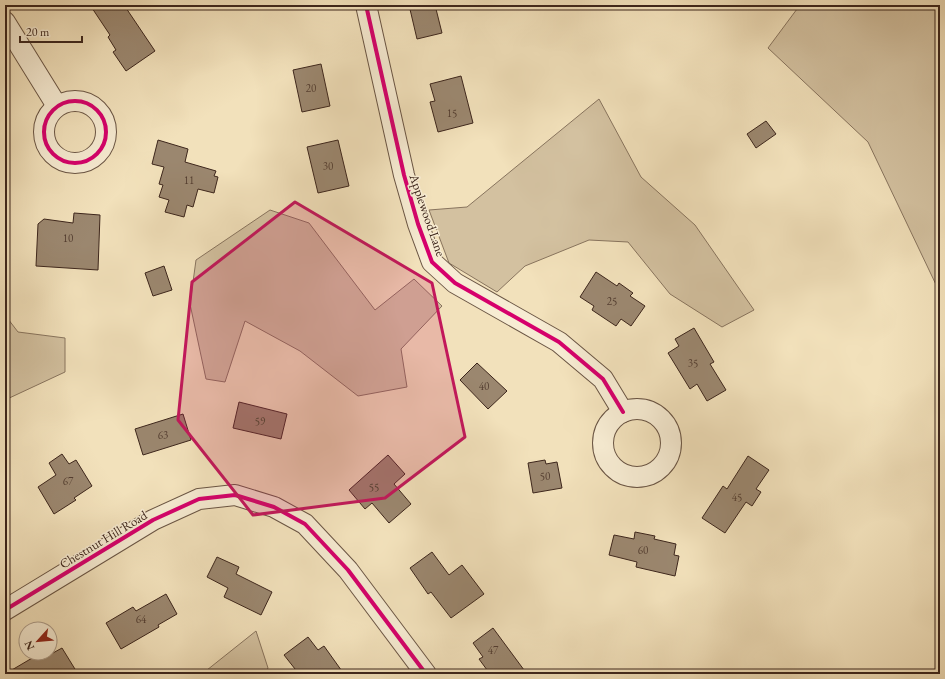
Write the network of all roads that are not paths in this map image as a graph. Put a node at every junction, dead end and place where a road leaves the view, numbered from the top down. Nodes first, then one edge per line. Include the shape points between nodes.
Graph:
1 (366, 5) edge
2 (5, 22) edge
3 (57, 106) dead end
4 (623, 412) dead end
5 (5, 610) edge
6 (426, 674) edge

1 - 4 street, Applewood Lane via 404,175 432,262 455,283 559,342 603,379
2 - 3 street
5 - 6 street, Chestnut Hill Road via 153,520 198,499 235,495 274,507 305,524 348,570

